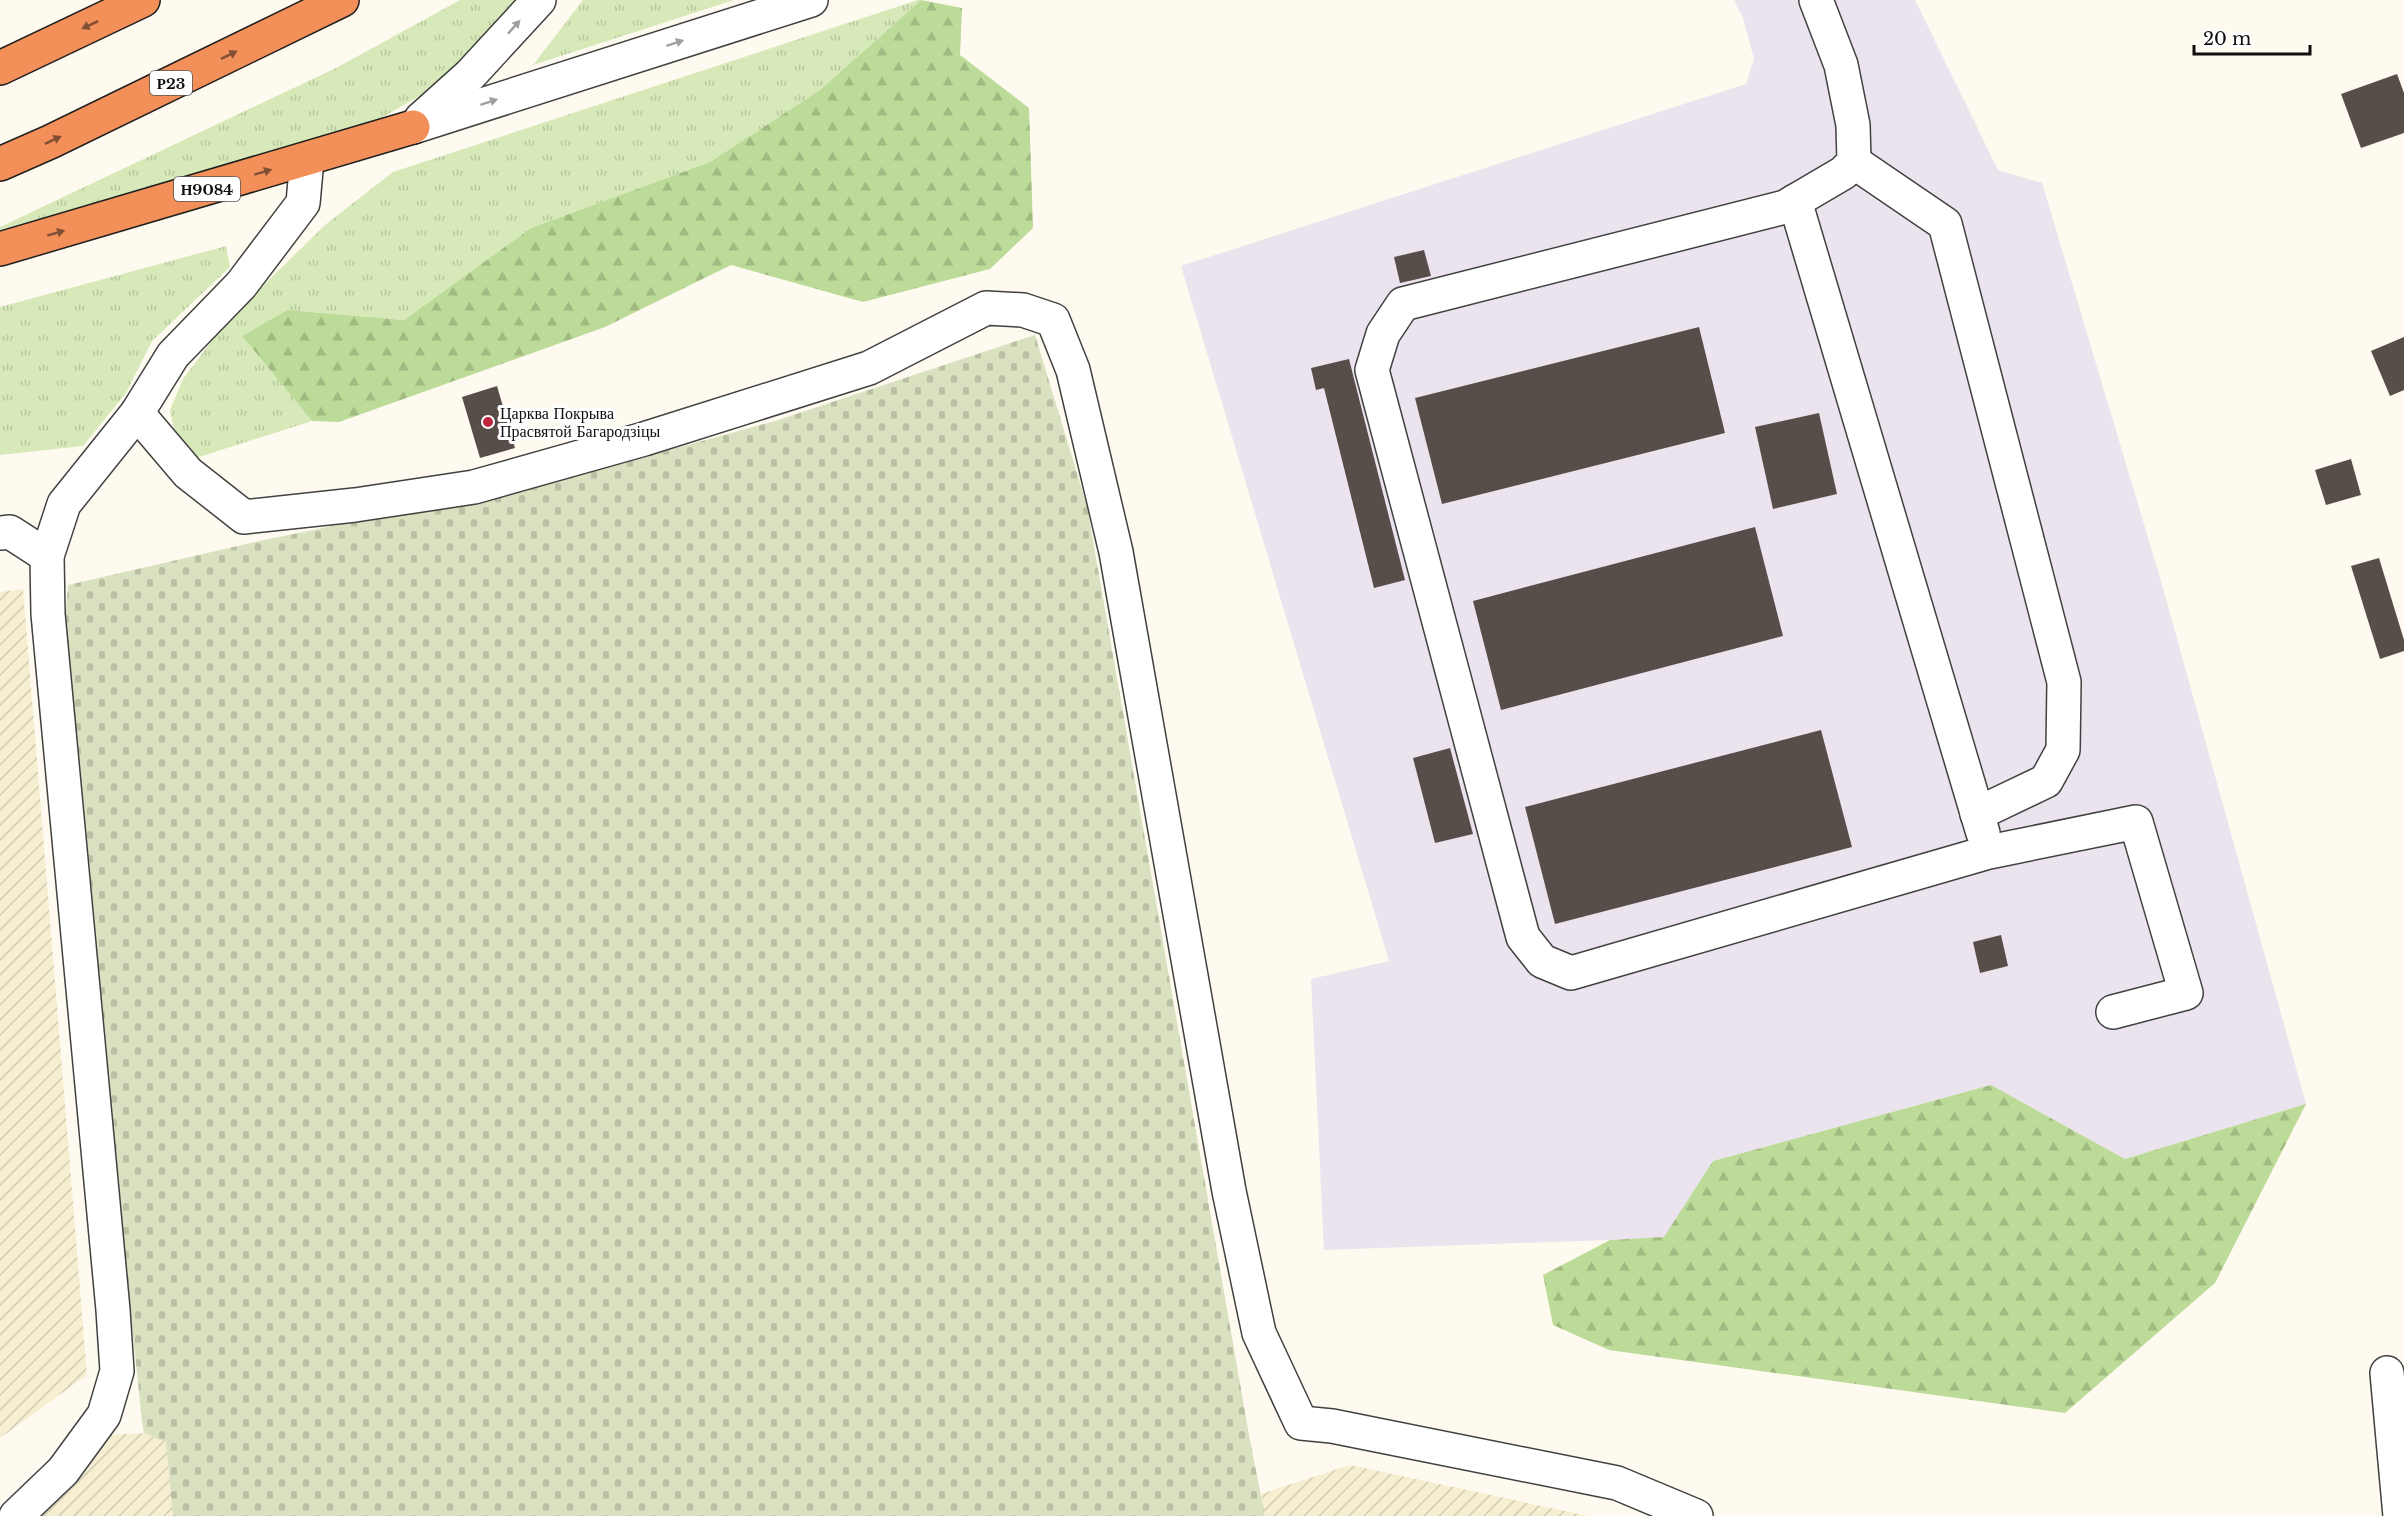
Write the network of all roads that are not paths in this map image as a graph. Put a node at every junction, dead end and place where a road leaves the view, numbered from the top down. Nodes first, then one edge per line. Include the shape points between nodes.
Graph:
1 (143, 0) edge
2 (342, 0) edge
3 (539, 0) edge
4 (811, 0) edge
5 (1816, 0) edge
6 (0, 68) edge
7 (413, 127) junction
8 (306, 159) junction
9 (1854, 162) junction
10 (0, 164) edge
11 (1795, 201) junction
12 (0, 249) edge
13 (137, 413) junction
14 (0, 533) edge
15 (47, 555) junction
16 (1977, 814) junction
17 (1989, 852) junction
18 (2113, 1012) dead end
19 (2387, 1373) dead end
20 (16, 1516) edge
21 (1696, 1516) edge
22 (2400, 1516) edge

1 -> 6 highway
10 -> 2 highway, Р23
7 -> 3 street via 470,75
7 -> 4 street, Н9084
5 - 9 street via 1841,65 1853,124
7 - 8 highway, Н9084
12 -> 8 highway, Н9084
8 - 13 street via 303,203 241,285 173,355
9 - 11 street via 1843,173
9 - 16 street via 1945,224 2064,682 2063,750 2046,781
11 - 16 street
11 - 17 street via 1766,212 1403,304 1383,334 1372,370 1523,937 1542,961 1571,973
13 - 15 street via 64,504
13 - 21 street via 188,473 244,516 355,505 474,487 644,439 869,368 986,308 1023,310 1053,320 1072,370 1116,552 1229,1191 1259,1333 1301,1423 1617,1483
14 - 15 street via 10,532
15 - 20 street via 48,614 117,1371 104,1414 63,1471
16 - 17 street
17 - 18 street via 2136,822 2186,993
19 - 22 street

